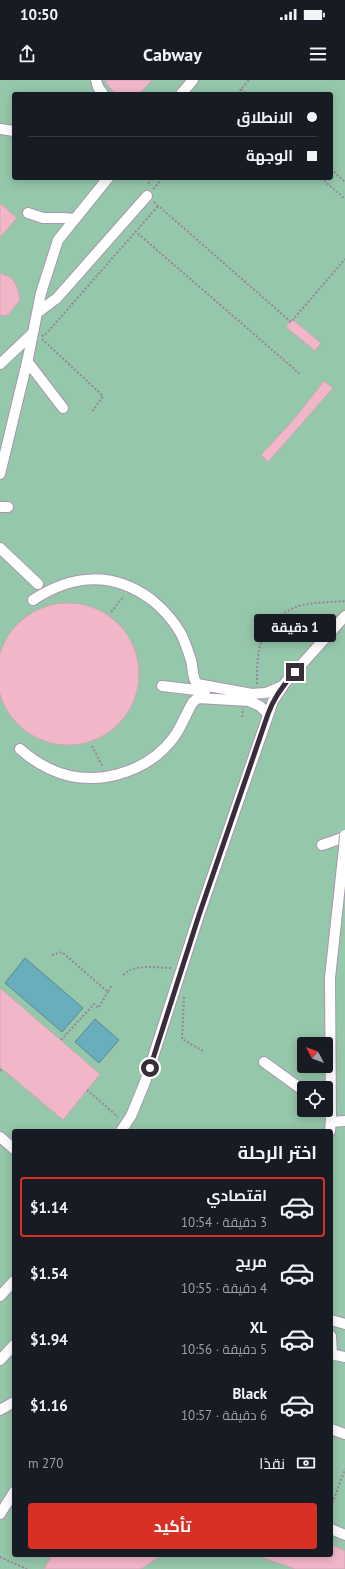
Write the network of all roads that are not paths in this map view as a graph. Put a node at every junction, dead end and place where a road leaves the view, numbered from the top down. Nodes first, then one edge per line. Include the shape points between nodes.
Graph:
1 (96, 80) edge
2 (193, 80) edge
3 (102, 92) edge
4 (183, 92) edge
5 (0, 129) edge
6 (12, 131) edge
7 (106, 180) edge
8 (147, 196) road end
9 (28, 213) dead end
10 (74, 219) junction
11 (37, 313) junction
12 (33, 333) junction
13 (27, 361) junction
14 (0, 364) edge
15 (63, 408) dead end
16 (2, 454) edge
17 (0, 474) edge
18 (0, 548) edge
19 (38, 584) dead end
20 (33, 600) dead end
21 (345, 616) edge
22 (285, 683) junction
23 (162, 686) dead end
24 (225, 694) junction
25 (244, 696) junction
26 (268, 714) junction
27 (20, 749) dead end
28 (345, 836) edge
29 (322, 845) dead end
30 (264, 1062) dead end
31 (329, 1081) edge
32 (297, 1086) edge
33 (330, 1117) edge
34 (345, 1121) edge
35 (123, 1127) edge
36 (331, 1127) edge
37 (0, 1137) edge
38 (12, 1147) edge
39 (12, 1283) edge
40 (0, 1296) edge
41 (333, 1321) edge
42 (345, 1324) edge
43 (12, 1347) edge
44 (333, 1354) edge
45 (345, 1357) edge
46 (0, 1360) edge
47 (12, 1403) edge
48 (0, 1410) edge
49 (333, 1430) edge
50 (345, 1434) edge
51 (12, 1495) edge
52 (0, 1514) edge
53 (333, 1530) edge
54 (345, 1535) edge

1 - 3 street
2 - 4 street
5 - 6 street
7 - 10 street
8 - 11 street via 57,298
9 - 10 street via 43,218
10 - 11 street via 58,240
11 - 12 street
12 - 13 street
12 - 14 street
13 - 15 street
13 - 16 street
16 - 17 street
18 - 19 street
20 - 24 street via 48,590 80,580 98,579 131,587 159,605 176,626 187,646 197,684
21 - 22 street
22 - 25 street via 266,693
22 - 26 street
23 - 24 street
24 - 25 street
24 - 27 street via 196,700 174,737 161,752 127,772 108,777 70,776 34,761
25 - 26 street
26 - 35 street via 145,1082
28 - 29 street
28 - 31 street, bridge via 330,978
30 - 32 street
33 - 36 street
34 - 36 street
37 - 38 street
39 - 40 street
41 - 42 street
43 - 46 street
44 - 45 street
47 - 48 street
49 - 50 street
51 - 52 street
53 - 54 street

